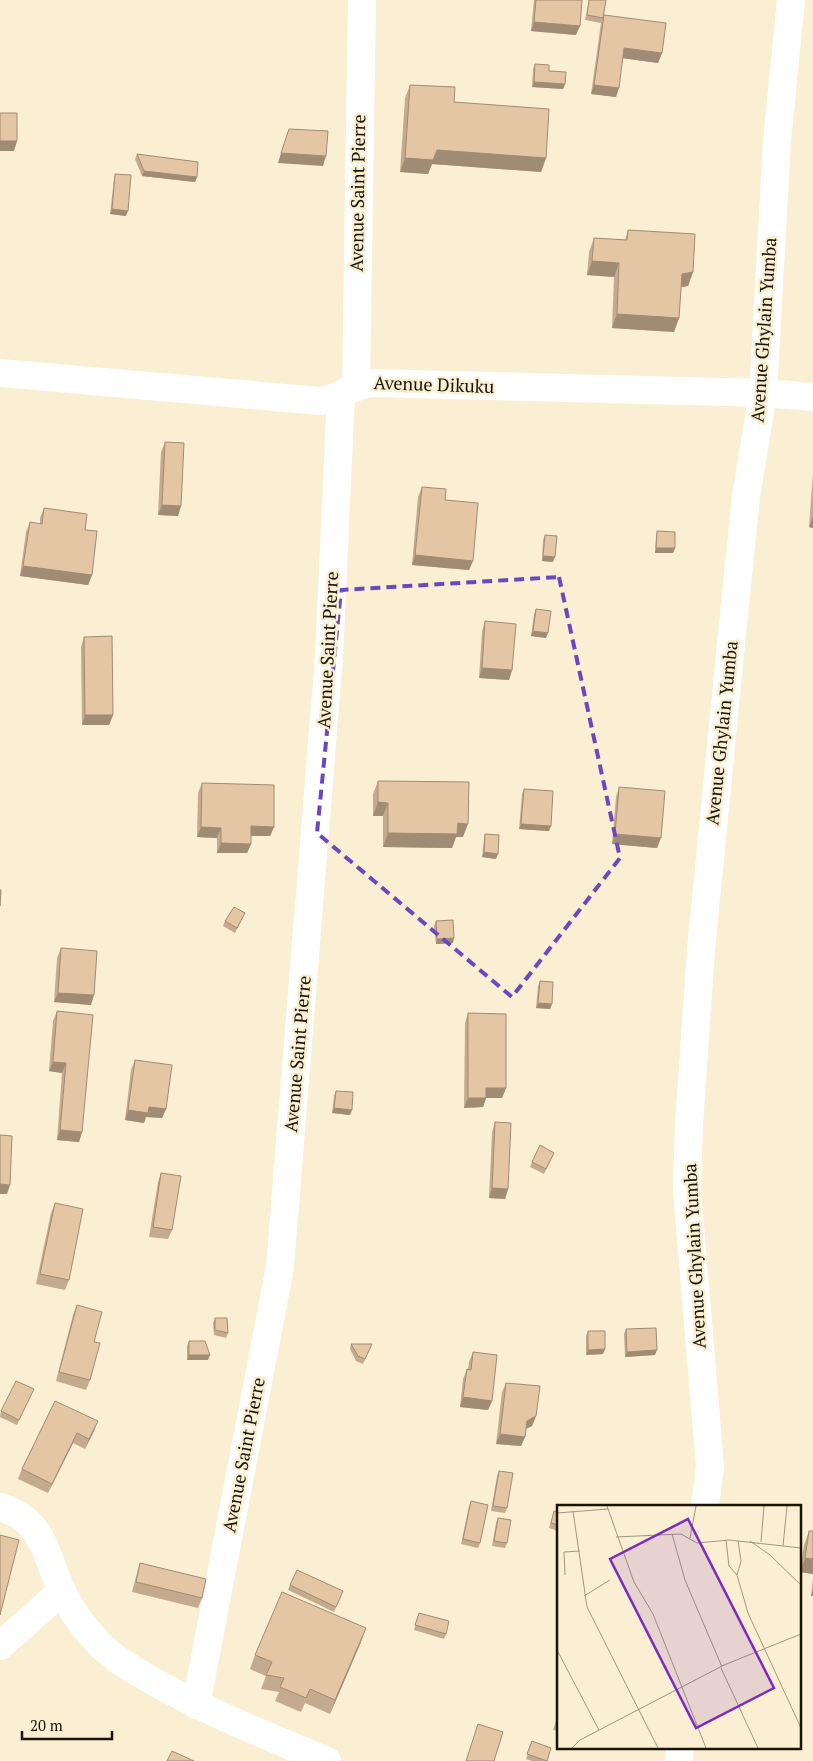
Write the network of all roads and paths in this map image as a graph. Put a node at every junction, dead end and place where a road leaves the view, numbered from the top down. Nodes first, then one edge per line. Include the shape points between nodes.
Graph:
1 (362, 0) edge
2 (791, 0) edge
3 (0, 373) edge
4 (348, 391) junction
5 (763, 393) junction
6 (813, 397) edge
7 (705, 1505) edge
8 (0, 1507) edge
9 (62, 1591) junction
10 (0, 1646) edge
11 (196, 1705) junction
12 (680, 1748) edge
13 (327, 1761) edge
14 (679, 1761) edge

1 - 4 street, Avenue Saint Pierre
2 - 5 street, Avenue Ghylain Yumba via 777,141
3 - 4 street, Avenue Dikuku via 320,401 333,400
4 - 5 street, Avenue Dikuku via 373,383
4 - 11 street, Avenue Saint Pierre via 280,1267
5 - 6 street, Avenue Dikuku
5 - 7 street, Avenue Ghylain Yumba via 746,497 733,624 701,950 689,1124 688,1189 710,1467
8 - 9 street via 34,1527 43,1541
9 - 10 street
9 - 11 street via 75,1614 105,1650 122,1664
11 - 13 street
12 - 14 street

